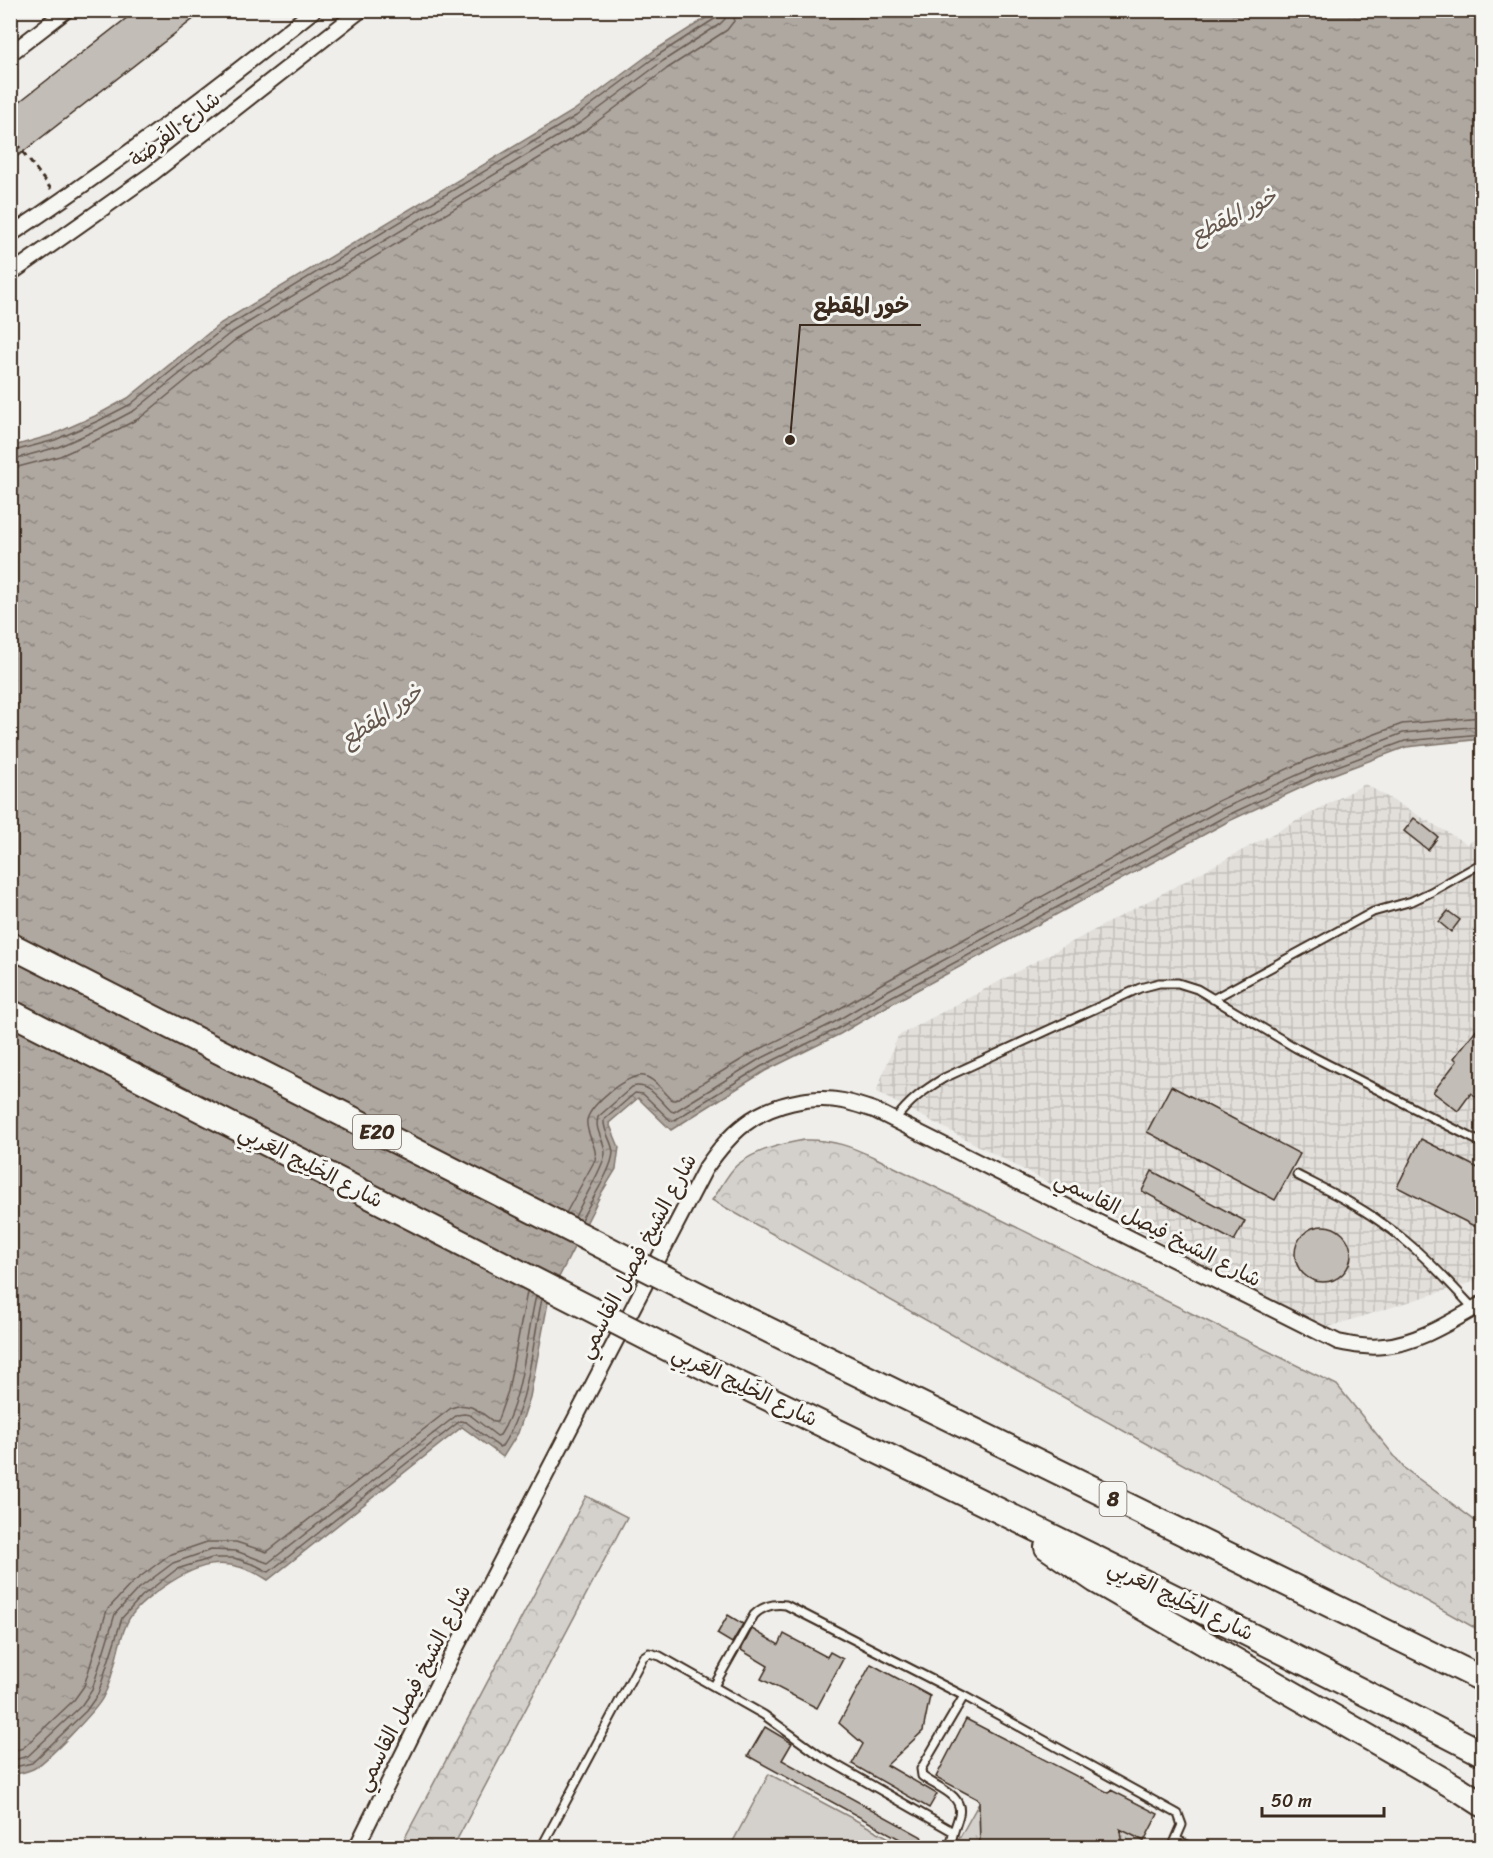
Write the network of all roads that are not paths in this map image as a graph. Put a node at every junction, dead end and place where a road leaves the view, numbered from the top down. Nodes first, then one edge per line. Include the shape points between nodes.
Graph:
1 (67, 10) edge
2 (314, 10) edge
3 (361, 10) edge
4 (10, 54) edge
5 (10, 235) edge
6 (10, 274) edge
7 (1482, 863) edge
8 (10, 945) edge
9 (1213, 999) junction
10 (10, 1012) edge
11 (895, 1120) junction
12 (1482, 1143) edge
13 (1297, 1175) dead end
14 (1478, 1306) edge
15 (744, 1318) joint
16 (970, 1495) junction
17 (1482, 1680) edge
18 (714, 1686) junction
19 (964, 1696) junction
20 (1482, 1753) edge
21 (1482, 1804) edge
22 (952, 1831) junction
23 (1176, 1839) junction
24 (356, 1848) edge
25 (541, 1848) edge
26 (951, 1848) edge
27 (1172, 1848) edge
28 (1193, 1848) edge

1 - 4 street
2 - 5 street, شارع الفَرضة via 61,201
3 - 6 street, شارع الفَرضة via 153,173
7 - 9 lane via 1412,901 1373,912
8 - 15 highway, E20, bridge
9 - 11 lane via 1178,983 1140,988 944,1078 907,1104
9 - 12 lane via 1303,1052
10 - 16 highway, شارع الخَلِيج العَربِي, bridge via 710,1370
11 - 14 street, شارع الشيخ فيصل القاسمي via 1338,1342 1384,1346 1407,1341
11 - 24 street, شارع الشيخ فيصل القاسمي via 842,1100 808,1099 775,1107 746,1123 721,1146 705,1169 445,1669
13 - 14 lane via 1381,1222
15 - 17 highway, 8
16 - 20 highway, شارع الخَلِيج العَربِي
16 - 21 highway via 1095,1580
18 - 19 lane via 754,1615 779,1604 793,1607
18 - 22 lane via 773,1721 819,1755
18 - 25 lane via 657,1654 643,1657
19 - 22 lane via 921,1769 925,1779 956,1799 959,1810
19 - 23 lane via 1178,1814 1182,1825
22 - 26 lane
23 - 27 lane
23 - 28 lane

